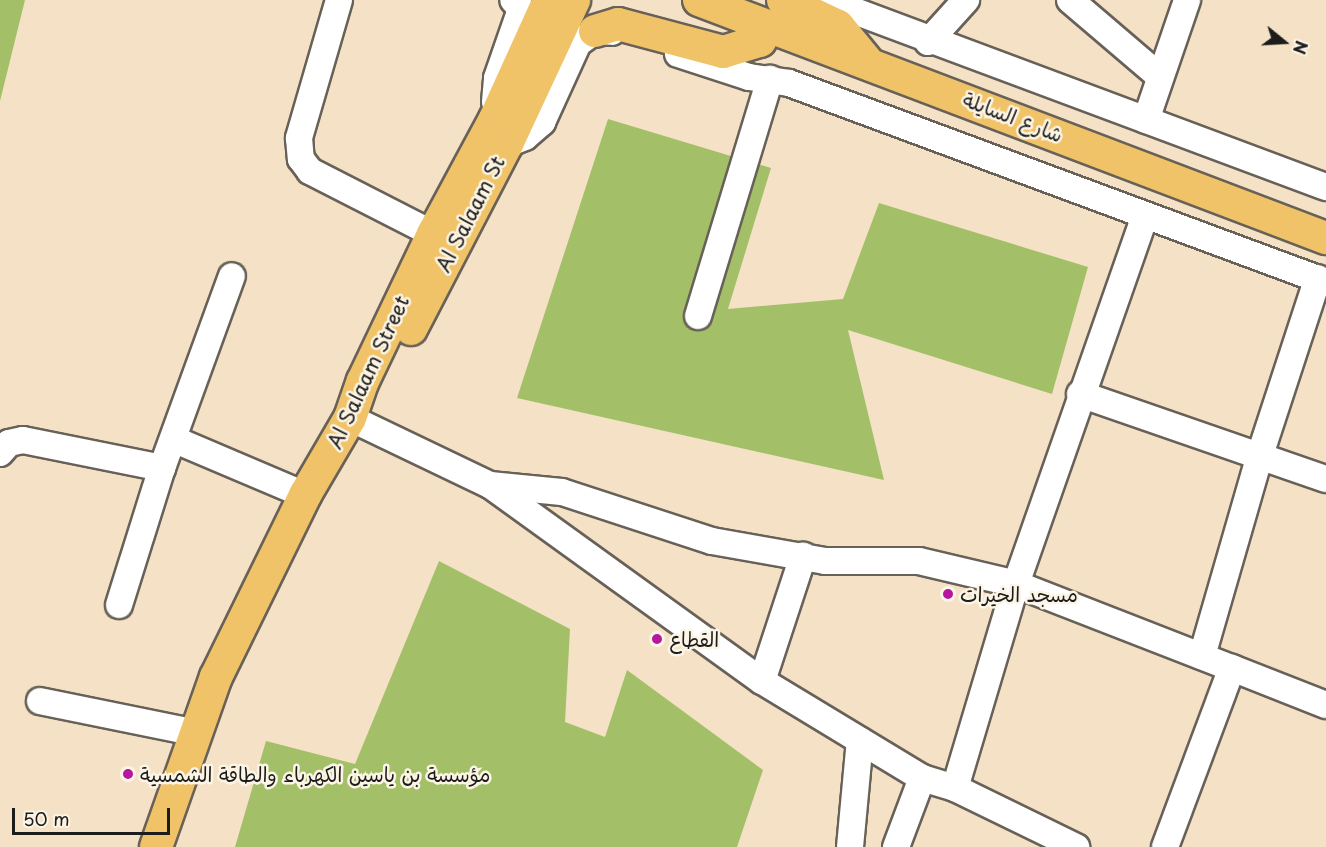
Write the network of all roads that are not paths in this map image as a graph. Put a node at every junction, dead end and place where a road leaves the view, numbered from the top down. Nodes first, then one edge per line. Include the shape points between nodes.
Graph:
1 (339, 0) edge
2 (513, 0) edge
3 (549, 0) edge
4 (574, 0) edge
5 (699, 0) edge
6 (825, 0) edge
7 (966, 0) edge
8 (1070, 0) edge
9 (1186, 0) edge
10 (775, 13) edge
11 (595, 31) junction
12 (928, 42) junction
13 (1160, 77) junction
14 (770, 79) junction
15 (1146, 120) junction
16 (501, 131) junction
17 (1326, 187) edge
18 (1145, 216) junction
19 (433, 234) junction
20 (1326, 238) edge
21 (232, 276) dead end
22 (1322, 280) edge
23 (698, 316) dead end
24 (1080, 394) junction
25 (350, 418) junction
26 (173, 439) junction
27 (0, 453) edge
28 (1260, 455) junction
29 (162, 468) junction
30 (1326, 479) edge
31 (490, 485) junction
32 (305, 495) junction
33 (802, 556) junction
34 (1016, 584) junction
35 (119, 606) dead end
36 (1202, 656) junction
37 (1232, 668) junction
38 (762, 681) junction
39 (40, 700) dead end
40 (1326, 705) edge
41 (193, 732) junction
42 (860, 740) junction
43 (922, 778) junction
44 (955, 788) junction
45 (157, 847) edge
46 (850, 847) edge
47 (896, 847) edge
48 (1076, 847) edge
49 (1165, 847) edge

1 - 19 street via 299,138 301,159 310,171
2 - 16 street via 519,6 519,15 497,78
3 - 16 main road, Al Salaam Street
4 - 16 main road, Al Salaam St
5 - 10 main road, شارع السايلة
6 - 12 street
7 - 12 street
8 - 13 street
9 - 13 street
10 - 11 main road via 760,41 723,52 618,24
10 - 20 main road, شارع السايلة via 866,60
11 - 14 street via 615,33 749,77
11 - 16 street via 578,43 542,122 525,138
12 - 15 street
13 - 15 street
14 - 18 street
14 - 23 street
15 - 17 street
16 - 19 main road, Al Salaam Street
16 - 25 main road, Al Salaam St via 379,390
18 - 22 street
18 - 24 street
19 - 25 main road, Al Salaam Street via 363,381
21 - 26 street
22 - 28 street
24 - 28 street
24 - 34 street
25 - 31 street
25 - 32 main road, Al Salaam Street
26 - 29 street
26 - 32 street
27 - 29 street via 9,443 22,440
28 - 30 street
28 - 36 street
29 - 35 street
31 - 33 street via 562,492 712,541
31 - 38 street
32 - 41 main road, Al Salaam Street
33 - 34 street via 825,561 919,561
33 - 38 street
34 - 36 street
34 - 44 street
36 - 37 street
37 - 40 street
37 - 49 street
38 - 42 street
39 - 41 street
41 - 45 main road, Al Salaam Street
42 - 43 street
42 - 46 street
43 - 44 street
43 - 47 street
44 - 48 street

